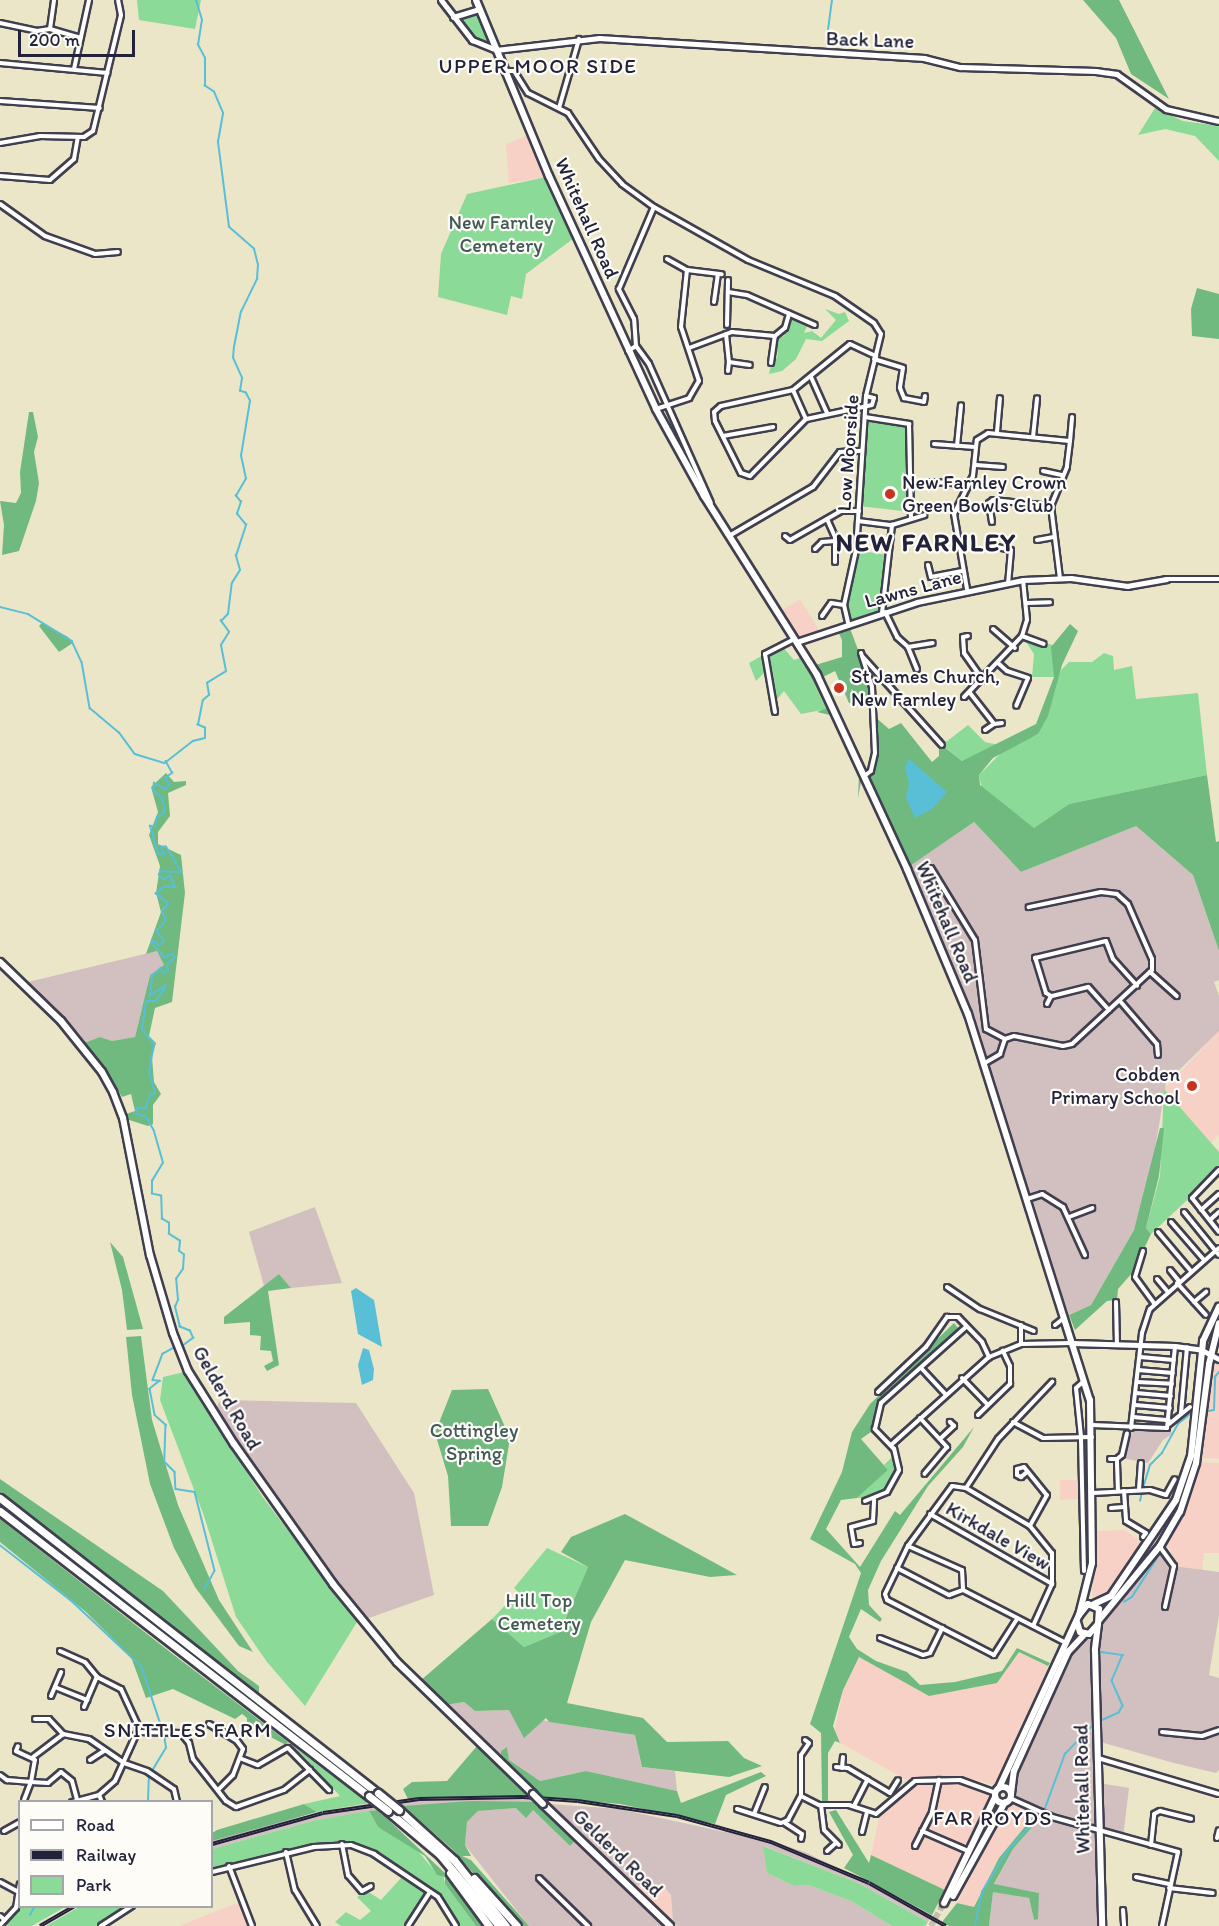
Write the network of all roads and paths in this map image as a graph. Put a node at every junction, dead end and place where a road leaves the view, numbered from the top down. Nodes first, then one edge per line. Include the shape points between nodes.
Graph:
1 (54, 0) edge
2 (89, 0) edge
3 (118, 0) edge
4 (441, 0) edge
5 (476, 0) edge
6 (479, 9) junction
7 (469, 14) junction
8 (451, 17) junction
9 (0, 23) edge
10 (50, 29) junction
11 (463, 29) junction
12 (81, 38) junction
13 (579, 39) junction
14 (494, 49) junction
15 (506, 51) junction
16 (0, 63) edge
17 (500, 64) junction
18 (74, 69) junction
19 (504, 72) junction
20 (108, 73) junction
21 (0, 101) edge
22 (100, 108) junction
23 (559, 108) junction
24 (1219, 121) edge
25 (78, 137) junction
26 (0, 143) edge
27 (0, 176) edge
28 (0, 204) edge
29 (654, 207) junction
30 (118, 252) dead end
31 (667, 259) dead end
32 (687, 270) junction
33 (728, 280) dead end
34 (728, 292) junction
35 (714, 302) dead end
36 (789, 314) junction
37 (727, 325) dead end
38 (815, 325) dead end
39 (726, 334) junction
40 (775, 336) junction
41 (636, 346) junction
42 (688, 348) junction
43 (628, 351) junction
44 (875, 358) junction
45 (729, 362) junction
46 (771, 363) dead end
47 (750, 365) dead end
48 (728, 371) dead end
49 (811, 377) junction
50 (793, 390) junction
51 (926, 396) dead end
52 (1000, 398) dead end
53 (1037, 398) dead end
54 (866, 404) junction
55 (668, 405) junction
56 (961, 405) dead end
57 (656, 409) junction
58 (827, 413) junction
59 (865, 417) junction
60 (1072, 417) dead end
61 (806, 419) junction
62 (773, 428) dead end
63 (997, 432) junction
64 (723, 436) junction
65 (1033, 437) junction
66 (683, 441) junction
67 (1070, 441) junction
68 (934, 444) dead end
69 (675, 446) junction
70 (957, 446) junction
71 (975, 447) junction
72 (862, 451) junction
73 (976, 465) junction
74 (1003, 467) dead end
75 (1043, 471) dead end
76 (1062, 475) junction
77 (932, 482) dead end
78 (969, 484) junction
79 (1051, 506) junction
80 (711, 507) junction
81 (859, 511) junction
82 (924, 515) dead end
83 (911, 518) junction
84 (827, 519) junction
85 (858, 521) junction
86 (992, 522) dead end
87 (892, 525) junction
88 (729, 536) junction
89 (785, 536) dead end
90 (1054, 537) junction
91 (1037, 540) dead end
92 (835, 541) junction
93 (1014, 545) dead end
94 (997, 547) dead end
95 (815, 549) dead end
96 (1011, 550) junction
97 (835, 562) dead end
98 (928, 565) dead end
99 (963, 571) junction
100 (1060, 578) junction
101 (1219, 579) edge
102 (1023, 580) junction
103 (1008, 583) junction
104 (967, 589) junction
105 (1027, 603) junction
106 (1048, 604) dead end
107 (844, 605) junction
108 (883, 612) junction
109 (822, 616) dead end
110 (848, 623) junction
111 (993, 629) dead end
112 (1022, 636) junction
113 (963, 637) dead end
114 (795, 641) junction
115 (933, 643) dead end
116 (1044, 644) dead end
117 (908, 647) junction
118 (1015, 648) junction
119 (998, 663) junction
120 (917, 669) dead end
121 (983, 680) junction
122 (970, 693) junction
123 (964, 697) dead end
124 (1016, 706) dead end
125 (775, 712) dead end
126 (1002, 723) dead end
127 (994, 724) junction
128 (985, 730) dead end
129 (942, 744) dead end
130 (864, 776) junction
131 (931, 868) dead end
132 (1029, 907) dead end
133 (0, 962) edge
134 (1150, 972) junction
135 (1137, 986) junction
136 (1051, 996) junction
137 (1177, 996) dead end
138 (1120, 1000) junction
139 (1047, 1004) dead end
140 (1109, 1010) junction
141 (1005, 1040) junction
142 (1158, 1055) dead end
143 (983, 1064) junction
144 (1219, 1170) edge
145 (1219, 1194) edge
146 (1026, 1199) junction
147 (1092, 1208) dead end
148 (1201, 1210) junction
149 (1184, 1212) dead end
150 (1219, 1212) edge
151 (1070, 1217) junction
152 (1210, 1220) junction
153 (1171, 1222) dead end
154 (1219, 1231) edge
155 (1158, 1232) dead end
156 (1143, 1251) dead end
157 (1218, 1251) edge
158 (1085, 1255) dead end
159 (1204, 1260) junction
160 (1170, 1270) dead end
161 (1191, 1271) junction
162 (1157, 1280) dead end
163 (1178, 1282) junction
164 (947, 1287) dead end
165 (1167, 1291) junction
166 (1206, 1292) dead end
167 (1116, 1302) dead end
168 (1194, 1302) junction
169 (1154, 1303) junction
170 (1219, 1306) edge
171 (1206, 1315) dead end
172 (1065, 1318) junction
173 (1219, 1323) edge
174 (1055, 1325) dead end
175 (967, 1326) junction
176 (1021, 1326) junction
177 (1034, 1331) dead end
178 (1215, 1333) junction
179 (1072, 1343) junction
180 (1021, 1344) junction
181 (1117, 1345) junction
182 (1141, 1346) junction
183 (1176, 1346) junction
184 (1187, 1347) junction
185 (1202, 1350) junction
186 (1003, 1351) junction
187 (1211, 1353) junction
188 (989, 1357) junction
189 (1140, 1357) junction
190 (1174, 1360) junction
191 (1219, 1360) edge
192 (1201, 1363) junction
193 (1208, 1368) junction
194 (922, 1369) junction
195 (1138, 1370) junction
196 (1173, 1373) junction
197 (962, 1378) junction
198 (1085, 1381) junction
199 (1052, 1382) dead end
200 (1137, 1382) junction
201 (1172, 1384) junction
202 (878, 1392) dead end
203 (945, 1394) junction
204 (1136, 1394) junction
205 (1171, 1396) junction
206 (988, 1405) junction
207 (1135, 1405) junction
208 (1190, 1407) dead end
209 (1170, 1408) junction
210 (1181, 1413) junction
211 (978, 1415) dead end
212 (1133, 1417) junction
213 (920, 1418) junction
214 (1013, 1422) junction
215 (1168, 1423) junction
216 (1092, 1425) junction
217 (953, 1426) dead end
218 (1131, 1428) junction
219 (1127, 1434) dead end
220 (1081, 1437) junction
221 (1092, 1437) junction
222 (941, 1438) junction
223 (891, 1445) junction
224 (1110, 1459) dead end
225 (1117, 1459) junction
226 (1141, 1463) dead end
227 (1027, 1472) dead end
228 (924, 1474) dead end
229 (1082, 1477) junction
230 (1093, 1477) junction
231 (1175, 1479) dead end
232 (966, 1488) junction
233 (1139, 1490) junction
234 (1118, 1491) junction
235 (1124, 1491) junction
236 (1093, 1493) junction
237 (0, 1498) edge
238 (874, 1500) junction
239 (865, 1501) dead end
240 (1082, 1501) junction
241 (1093, 1501) junction
242 (1124, 1507) junction
243 (1111, 1508) dead end
244 (0, 1511) edge
245 (930, 1514) junction
246 (1030, 1526) junction
247 (1145, 1534) dead end
248 (860, 1543) dead end
249 (908, 1546) junction
250 (1160, 1546) junction
251 (1084, 1563) junction
252 (1092, 1563) junction
253 (1133, 1567) junction
254 (896, 1568) junction
255 (1084, 1571) dead end
256 (1052, 1584) junction
257 (963, 1590) junction
258 (1087, 1590) junction
259 (1093, 1604) junction
260 (1165, 1607) dead end
261 (1079, 1615) junction
262 (1017, 1619) junction
263 (1077, 1622) junction
264 (1099, 1622) junction
265 (1033, 1626) junction
266 (942, 1628) junction
267 (1086, 1634) junction
268 (880, 1638) dead end
269 (1067, 1643) junction
270 (1095, 1650) junction
271 (60, 1651) dead end
272 (61, 1672) dead end
273 (97, 1677) junction
274 (55, 1687) junction
275 (51, 1696) dead end
276 (87, 1700) junction
277 (253, 1702) junction
278 (84, 1707) dead end
279 (261, 1708) junction
280 (35, 1719) dead end
281 (209, 1724) dead end
282 (1219, 1730) edge
283 (139, 1732) junction
284 (1162, 1732) dead end
285 (63, 1734) junction
286 (805, 1740) dead end
287 (18, 1746) dead end
288 (104, 1751) junction
289 (843, 1757) dead end
290 (33, 1758) junction
291 (802, 1758) junction
292 (1098, 1758) junction
293 (242, 1759) junction
294 (795, 1759) dead end
295 (90, 1760) dead end
296 (124, 1763) junction
297 (836, 1767) dead end
298 (842, 1768) junction
299 (310, 1770) junction
300 (0, 1775) edge
301 (868, 1779) junction
302 (898, 1779) dead end
303 (939, 1780) junction
304 (32, 1782) junction
305 (765, 1787) dead end
306 (219, 1789) junction
307 (329, 1790) dead end
308 (996, 1793) junction
309 (1219, 1794) edge
310 (99, 1795) junction
311 (801, 1796) junction
312 (1009, 1798) junction
313 (24, 1800) edge
314 (75, 1800) edge
315 (79, 1800) edge
316 (101, 1800) edge
317 (177, 1800) edge
318 (821, 1805) junction
319 (854, 1806) junction
320 (737, 1809) dead end
321 (867, 1812) junction
322 (754, 1814) junction
323 (1191, 1820) dead end
324 (18, 1823) edge
325 (785, 1823) junction
326 (403, 1824) junction
327 (1219, 1830) edge
328 (4, 1831) dead end
329 (922, 1831) junction
330 (1098, 1831) junction
331 (862, 1832) dead end
332 (1217, 1838) dead end
333 (801, 1839) dead end
334 (342, 1844) junction
335 (1151, 1845) junction
336 (915, 1846) dead end
337 (827, 1851) dead end
338 (286, 1852) junction
339 (969, 1857) junction
340 (454, 1860) junction
341 (229, 1866) junction
342 (213, 1872) edge
343 (1136, 1877) dead end
344 (539, 1878) dead end
345 (0, 1882) edge
346 (370, 1886) dead end
347 (1170, 1886) junction
348 (17, 1891) joint
349 (430, 1892) junction
350 (1213, 1893) dead end
351 (129, 1908) edge
352 (1123, 1910) dead end
353 (0, 1916) edge
354 (5, 1920) junction
355 (0, 1925) edge
356 (666, 1925) edge
357 (101, 1926) edge
358 (252, 1926) edge
359 (317, 1926) edge
360 (408, 1926) edge
361 (456, 1926) edge
362 (489, 1926) edge
363 (499, 1926) edge
364 (506, 1926) edge
365 (517, 1926) edge
366 (588, 1926) edge
367 (1102, 1926) edge
368 (1124, 1926) edge
369 (1162, 1926) edge

1 - 10 street
2 - 12 street
3 - 20 street via 121,15
4 - 8 main road
5 - 6 main road, Whitehall Road
6 - 7 main road
6 - 14 main road, Whitehall Road
7 - 8 main road
7 - 11 main road
8 - 11 main road
9 - 10 street via 37,31
10 - 12 street
11 - 14 main road via 477,44
12 - 18 street
13 - 15 street, Back Lane
13 - 23 street
13 - 24 street, Back Lane via 915,57 961,67 1107,72 1117,74 1166,109
14 - 15 street, Back Lane
14 - 17 main road, Whitehall Road
15 - 17 street
16 - 18 street
17 - 19 main road, Whitehall Road
18 - 20 street
19 - 23 street via 514,71 528,93
19 - 43 main road, Whitehall Road
20 - 22 street
21 - 22 street
22 - 25 street via 93,131
23 - 29 street via 568,113 622,184
25 - 26 street via 40,136
25 - 27 street via 74,159 50,180
28 - 30 street via 45,236 95,254
29 - 41 street via 620,289 634,319
29 - 44 street, Low Moorside via 748,260 835,296 874,323 881,334
31 - 32 street
32 - 35 street via 720,274
32 - 42 street via 681,319
33 - 34 street
34 - 36 street via 747,295
34 - 37 street
36 - 38 street
36 - 40 street via 782,333
39 - 40 street
39 - 42 street
39 - 45 street
40 - 46 street
41 - 43 street
41 - 55 street, Whitehall Road
42 - 55 street via 698,373 697,388 689,398
43 - 57 main road, Whitehall Road
44 - 49 street via 850,344
44 - 51 street via 903,368 900,388 904,398 924,402
44 - 54 street, Low Moorside
45 - 47 street
45 - 48 street
49 - 50 street
49 - 58 street
50 - 61 street
50 - 64 street via 721,406 714,412
52 - 63 street
53 - 65 street
54 - 58 street
54 - 59 street, Low Moorside
55 - 57 street
55 - 66 street, Whitehall Road
56 - 70 street
57 - 69 main road, Whitehall Road
58 - 61 street
59 - 72 street, Low Moorside
59 - 83 street via 909,424
60 - 67 street
61 - 64 street via 752,475 744,476
62 - 64 street
63 - 65 street
63 - 71 street via 981,435
65 - 67 street
66 - 69 street
66 - 80 street, Whitehall Road via 709,494
67 - 76 street via 1067,467
68 - 70 street
69 - 80 main road, Whitehall Road
70 - 71 street
71 - 73 street
72 - 81 street, Low Moorside
72 - 88 street via 840,452 813,487
73 - 74 street
73 - 78 street
75 - 76 street
76 - 79 street
77 - 78 street
78 - 99 street via 954,514
79 - 86 street via 993,500 989,503
79 - 90 street
80 - 88 main road, Whitehall Road
81 - 84 street via 841,511
81 - 85 street, Low Moorside
82 - 83 street
83 - 87 street
84 - 89 street via 790,540
84 - 92 street
85 - 87 street
85 - 107 street, Low Moorside
87 - 108 street
88 - 114 main road, Whitehall Road
90 - 91 street
90 - 100 street
92 - 95 street via 822,542
92 - 97 street
93 - 96 street
94 - 96 street
96 - 103 street
98 - 99 street via 931,577
99 - 104 street
100 - 101 street, Lawns Lane via 1127,586 1166,579
100 - 102 street, Lawns Lane
102 - 103 street, Lawns Lane
102 - 105 street
103 - 104 street, Lawns Lane
104 - 108 street, Lawns Lane
105 - 106 street
105 - 112 street
107 - 109 street via 831,603
107 - 110 street, Low Moorside
108 - 110 street, Lawns Lane
108 - 117 street via 897,637
110 - 114 street, Lawns Lane
111 - 118 street
112 - 116 street
112 - 118 street
113 - 121 street via 964,653
114 - 125 street via 765,654
114 - 130 main road, Whitehall Road via 817,675
115 - 117 street
117 - 120 street
118 - 119 street
119 - 121 street
119 - 124 street via 1007,671 1028,678
121 - 122 street
122 - 123 street
122 - 127 street
126 - 127 street
127 - 128 street
129 - 130 street via 862,655 872,687 875,753 871,771
130 - 143 main road, Whitehall Road via 963,1003
131 - 141 street via 975,940 986,1029
132 - 134 street via 1101,892 1117,894 1128,904 1152,959
133 - 356 main road, Gelderd Road, bridge via 61,1021 102,1072 116,1098 150,1255 173,1333 188,1371 234,1444 333,1584 397,1662
134 - 135 street
134 - 137 street
135 - 136 street via 1113,958 1106,941 1101,941 1035,958 1046,993
135 - 138 street
136 - 139 street
136 - 140 street via 1088,987
138 - 140 street
138 - 142 street via 1157,1044
140 - 141 street via 1072,1044 1063,1046 1014,1036
141 - 143 street via 1000,1054
143 - 146 main road, Whitehall Road
144 - 148 street via 1192,1198
145 - 148 street
146 - 151 street via 1042,1194
146 - 172 main road, Whitehall Road
147 - 151 street
148 - 152 street
149 - 157 street
150 - 152 street
151 - 158 street
152 - 154 street
153 - 159 street
155 - 161 street
156 - 169 street via 1135,1272 1138,1284
157 - 159 street
159 - 161 street
160 - 163 street
161 - 163 street
162 - 165 street
163 - 165 street
163 - 168 street
164 - 176 street via 980,1309
165 - 169 street
166 - 168 street
167 - 181 street
168 - 171 street
169 - 182 street
170 - 185 main road via 1206,1330
172 - 174 street
172 - 179 main road, Whitehall Road
173 - 178 main road
175 - 188 street
175 - 194 street
175 - 202 street via 958,1317 946,1317 926,1347
176 - 177 street
176 - 180 street
178 - 185 main road
178 - 187 main road
179 - 180 street
179 - 181 street
179 - 198 main road, Whitehall Road
180 - 186 street
181 - 182 street
182 - 183 street
182 - 189 street
183 - 184 street
183 - 190 street
184 - 185 street
184 - 210 street
185 - 187 street
185 - 192 main road
186 - 188 street
186 - 206 street via 1012,1377
187 - 191 street
187 - 192 main road
187 - 193 main road
188 - 197 street
189 - 190 street
189 - 195 street
190 - 196 street
191 - 193 street
192 - 253 main road via 1194,1436 1182,1485 1172,1511
193 - 250 main road via 1196,1463 1180,1512
194 - 203 street
194 - 223 street via 881,1403 874,1429
195 - 196 street
195 - 200 street
196 - 201 street
197 - 203 street
197 - 206 street
198 - 216 main road, Whitehall Road
198 - 220 street via 1076,1388
199 - 214 street
200 - 201 street
200 - 204 street
201 - 205 street
203 - 213 street
204 - 205 street
204 - 207 street
205 - 209 street
206 - 211 street
207 - 209 street
207 - 212 street
208 - 210 street
209 - 215 street
210 - 215 street
212 - 215 street
212 - 218 street
213 - 222 street
213 - 223 street
214 - 220 street via 1043,1438
214 - 232 street
215 - 218 street via 1163,1430
216 - 218 street
216 - 221 main road, Whitehall Road
217 - 222 street
219 - 225 street via 1122,1455
220 - 221 street
220 - 229 street
221 - 230 main road, Whitehall Road
222 - 228 street via 947,1447
223 - 238 street via 898,1459 897,1476 887,1492
224 - 225 street
225 - 234 street
226 - 233 street
227 - 246 street via 1046,1489 1047,1495
229 - 230 street
229 - 240 street
230 - 236 main road, Whitehall Road
231 - 233 street via 1166,1495
232 - 245 street via 956,1485
232 - 246 street
233 - 235 street
234 - 235 street
234 - 236 street
235 - 242 street
236 - 241 main road, Whitehall Road
237 - 277 highway
238 - 239 street
238 - 248 street via 873,1521 851,1527 854,1544
240 - 241 street
240 - 251 street
241 - 252 main road, Whitehall Road
242 - 243 street
242 - 247 street via 1126,1521
244 - 277 highway
245 - 249 street
245 - 256 street, Kirkdale View
246 - 256 street via 1052,1553
249 - 254 street
249 - 257 street via 964,1571
250 - 253 main road via 1153,1547
250 - 260 street via 1174,1566
250 - 264 main road
251 - 252 street
251 - 255 street
252 - 258 main road, Whitehall Road
253 - 259 main road via 1111,1596
254 - 257 street via 949,1595
254 - 266 street via 885,1594 887,1600
256 - 265 street
257 - 262 street
258 - 259 main road
258 - 261 main road, Whitehall Road
259 - 261 main road via 1085,1605
259 - 264 main road via 1100,1612
261 - 263 main road
262 - 265 street
262 - 266 street via 994,1655
263 - 267 main road via 1078,1630
263 - 269 main road
264 - 267 main road
264 - 270 main road, Whitehall Road
265 - 269 street
266 - 268 street via 930,1653 923,1655
267 - 270 main road, Whitehall Road
267 - 312 main road via 1068,1652 1014,1771
269 - 308 main road
270 - 292 main road, Whitehall Road
271 - 273 street via 86,1662
272 - 274 street
273 - 276 street
273 - 283 street via 121,1689
274 - 275 street
274 - 276 street
276 - 278 street
277 - 279 highway
279 - 326 highway, bridge
279 - 340 highway, bridge via 378,1793
280 - 285 street via 49,1719
281 - 293 street via 237,1741 243,1749
282 - 284 street via 1202,1736
283 - 296 street
283 - 306 street via 181,1733 189,1743 193,1759
285 - 288 street via 89,1739
285 - 290 street
286 - 291 street via 809,1743
287 - 290 street via 16,1751
288 - 295 street
288 - 296 street
289 - 298 street
290 - 304 street via 36,1763
291 - 294 street
291 - 311 street
292 - 309 street
292 - 330 main road, Whitehall Road
293 - 299 street via 258,1765 288,1748
293 - 306 street
296 - 310 street via 116,1781
296 - 317 street via 149,1772 174,1789
297 - 298 street
298 - 301 street
299 - 306 street via 284,1790 239,1807 229,1804
299 - 307 street
300 - 304 street via 7,1780
301 - 302 street via 890,1793
301 - 319 street
303 - 308 street via 966,1781
303 - 321 street via 915,1781 880,1813
303 - 329 street
304 - 313 street
304 - 314 street via 48,1783 64,1773
305 - 322 street
308 - 312 main road
308 - 312 main road via 1006,1788
308 - 339 main road
310 - 315 street
310 - 316 street
311 - 318 street
311 - 325 street
312 - 330 street
312 - 339 main road via 946,1905
318 - 319 street
318 - 337 street via 824,1830 838,1844
319 - 321 street
320 - 322 street
321 - 331 street
322 - 325 street
323 - 335 street via 1160,1810 1154,1814
324 - 328 street
325 - 333 street via 802,1834
326 - 362 highway via 454,1877
326 - 363 highway via 440,1855
327 - 332 street
329 - 336 street
329 - 339 street via 967,1850
330 - 335 street
330 - 367 main road, Whitehall Road
334 - 338 street
334 - 346 street via 348,1875 362,1891
334 - 349 street via 374,1854
335 - 347 street via 1178,1852
338 - 341 street
338 - 359 street via 295,1890
340 - 364 highway
340 - 365 highway
341 - 342 street
341 - 358 street
343 - 347 street
344 - 366 street
345 - 348 street
347 - 350 street
347 - 369 street
348 - 354 street via 16,1908
349 - 360 street
349 - 361 street via 442,1902
351 - 357 street
352 - 368 street
353 - 354 street
354 - 355 street

